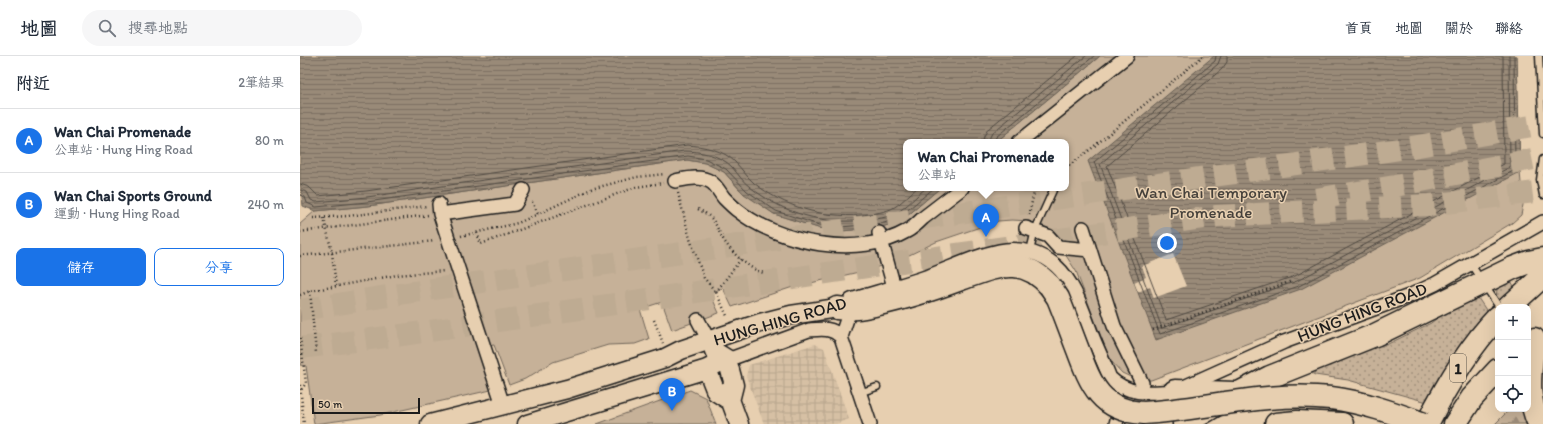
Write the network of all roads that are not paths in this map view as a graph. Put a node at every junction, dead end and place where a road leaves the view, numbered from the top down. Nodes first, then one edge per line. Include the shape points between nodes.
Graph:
1 (1127, 56) edge
2 (1539, 56) edge
3 (1543, 134) edge
4 (1023, 139) edge
5 (1543, 159) edge
6 (675, 181) road end
7 (522, 190) dead end
8 (958, 191) edge
9 (1052, 191) edge
10 (1543, 195) edge
11 (1543, 222) edge
12 (1083, 228) dead end
13 (1031, 229) junction
14 (880, 237) junction
15 (1090, 250) junction
16 (1030, 251) junction
17 (1543, 259) edge
18 (1470, 263) junction
19 (1543, 276) edge
20 (1484, 281) junction
21 (894, 287) junction
22 (1497, 304) edge
23 (1512, 304) edge
24 (843, 309) junction
25 (698, 320) dead end
26 (1495, 320) edge
27 (840, 337) junction
28 (1533, 337) edge
29 (714, 356) junction
30 (1495, 373) edge
31 (1108, 375) junction
32 (1142, 383) dead end
33 (1211, 383) junction
34 (877, 387) dead end
35 (1175, 391) junction
36 (859, 393) junction
37 (1236, 393) junction
38 (503, 405) junction
39 (430, 424) edge
40 (527, 424) edge
41 (739, 424) edge
42 (870, 424) edge
43 (1116, 424) edge
44 (1133, 424) edge
45 (1184, 424) edge
46 (1276, 424) edge
47 (1342, 424) edge
48 (1424, 424) edge
49 (1428, 424) edge
50 (1455, 424) edge
51 (1538, 424) edge

1 - 4 street
2 - 3 lane
5 - 10 lane via 1540,180
6 - 14 street via 695,178 712,182 738,211 782,236 815,244 860,245
7 - 38 street via 515,204 440,209 458,272
8 - 14 street via 907,231
9 - 13 lane
11 - 18 street, HUNG HING ROAD
12 - 15 street
13 - 15 street via 1048,236 1058,247
13 - 16 lane
14 - 21 street
15 - 32 street via 1114,326
16 - 21 street, HUNG HING ROAD via 1006,250 987,254
16 - 31 street, HUNG HING ROAD via 1047,259 1067,278
17 - 20 highway via 1528,262
18 - 20 lane
18 - 33 street, HUNG HING ROAD via 1410,296 1284,342
19 - 23 highway
20 - 22 lane
20 - 37 highway via 1375,335
21 - 24 street, HUNG HING ROAD via 850,300
24 - 27 street
24 - 29 main road, HUNG HING ROAD via 776,318
24 - 48 highway, bridge via 904,298 982,272 1008,266 1021,267 1033,271 1050,286 1061,304 1089,379 1102,397 1120,409 1144,413 1261,398 1313,397 1363,404
25 - 29 street
26 - 49 highway, 1 via 1458,367
27 - 29 street, HUNG HING ROAD via 836,332 829,330 809,330
27 - 36 street
28 - 51 highway via 1529,390
29 - 38 main road, HUNG HING ROAD via 681,350 664,350 567,389
29 - 40 main road, HUNG HING ROAD
29 - 41 main road via 716,392 730,401
30 - 50 highway, 1 via 1472,398
31 - 35 street via 1121,386 1135,392
31 - 43 street, HUNG HING ROAD via 1118,404
33 - 35 highway
33 - 37 highway
34 - 36 lane
35 - 44 street
36 - 42 street
37 - 45 highway
38 - 39 main road, HUNG HING ROAD
46 - 47 highway

